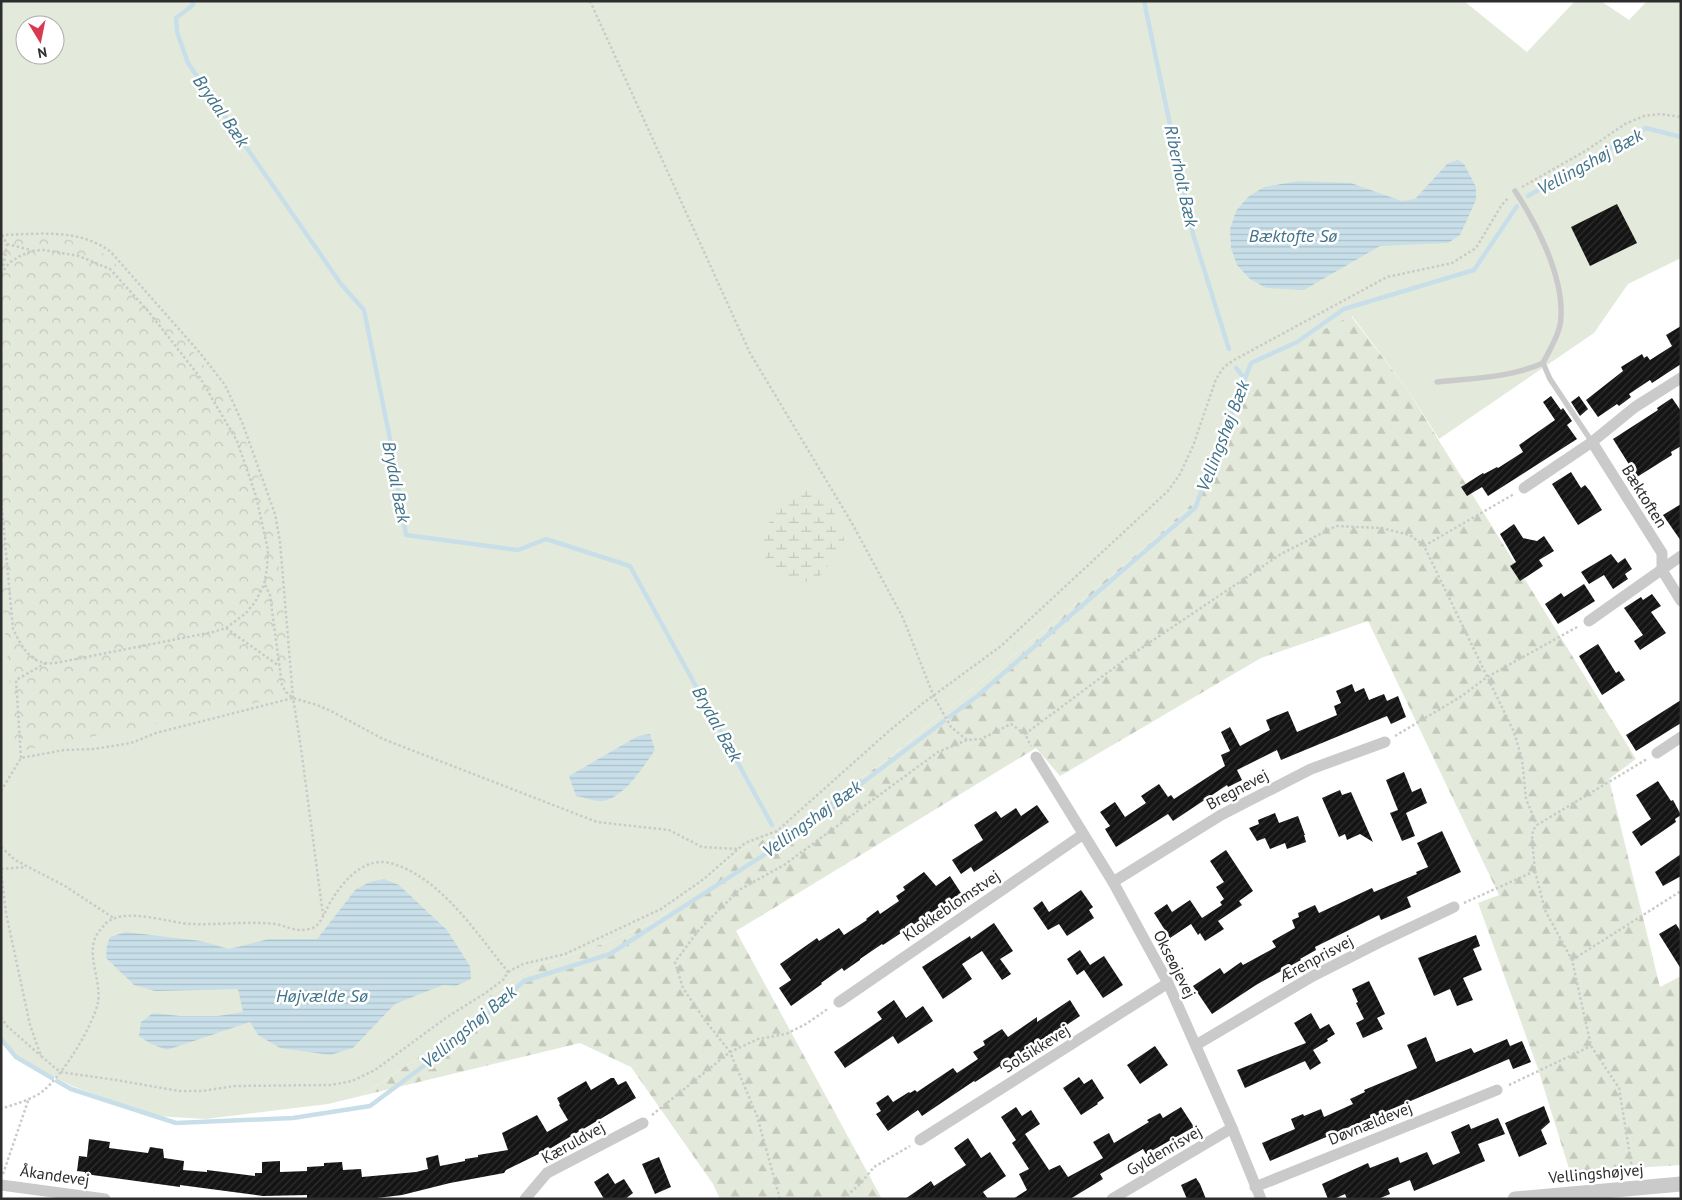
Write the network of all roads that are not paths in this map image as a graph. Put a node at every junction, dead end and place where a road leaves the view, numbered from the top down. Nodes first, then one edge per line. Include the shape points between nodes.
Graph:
1 (1515, 191) road end
2 (1542, 363) junction
3 (1681, 378) edge
4 (1438, 382) dead end
5 (1592, 442) junction
6 (1524, 488) road end
7 (1681, 556) edge
8 (1662, 570) junction
9 (1681, 601) edge
10 (1589, 621) road end
11 (1681, 737) edge
12 (1386, 742) road end
13 (1657, 753) road end
14 (1036, 757) dead end
15 (1082, 835) junction
16 (1113, 882) junction
17 (1454, 907) road end
18 (1168, 983) junction
19 (839, 1002) road end
20 (1196, 1045) junction
21 (1497, 1090) road end
22 (643, 1123) road end
23 (1232, 1128) junction
24 (920, 1140) road end
25 (2, 1181) edge
26 (1681, 1184) edge
27 (1255, 1187) junction
28 (105, 1199) edge
29 (525, 1199) edge
30 (1112, 1199) edge
31 (1260, 1199) edge
32 (1515, 1199) edge

1 - 2 lane via 1548,254 1558,284 1561,318
2 - 4 lane via 1518,372
2 - 5 lane
3 - 5 street
5 - 6 street
5 - 8 street, Bæktoften via 1662,553
7 - 8 street
8 - 9 street, Bæktoften
8 - 10 street
11 - 13 street
12 - 16 street, Bregnevej via 1311,770 1221,815
14 - 15 street, Okseøjevej
15 - 16 street, Okseøjevej
15 - 19 street, Klokkeblomstvej
16 - 18 street, Okseøjevej
17 - 20 street, Ærenprisvej via 1313,976
18 - 20 street, Okseøjevej
18 - 24 street, Solsikkevej
20 - 23 street, Okseøjevej
21 - 27 street, Døvnældevej
22 - 29 street, Kæruldvej via 547,1173
23 - 27 street, Okseøjevej
23 - 30 street, Gyldenrisvej
25 - 28 street, Åkandevej
26 - 32 street, Vellingshøjvej
27 - 31 street, Okseøjevej

